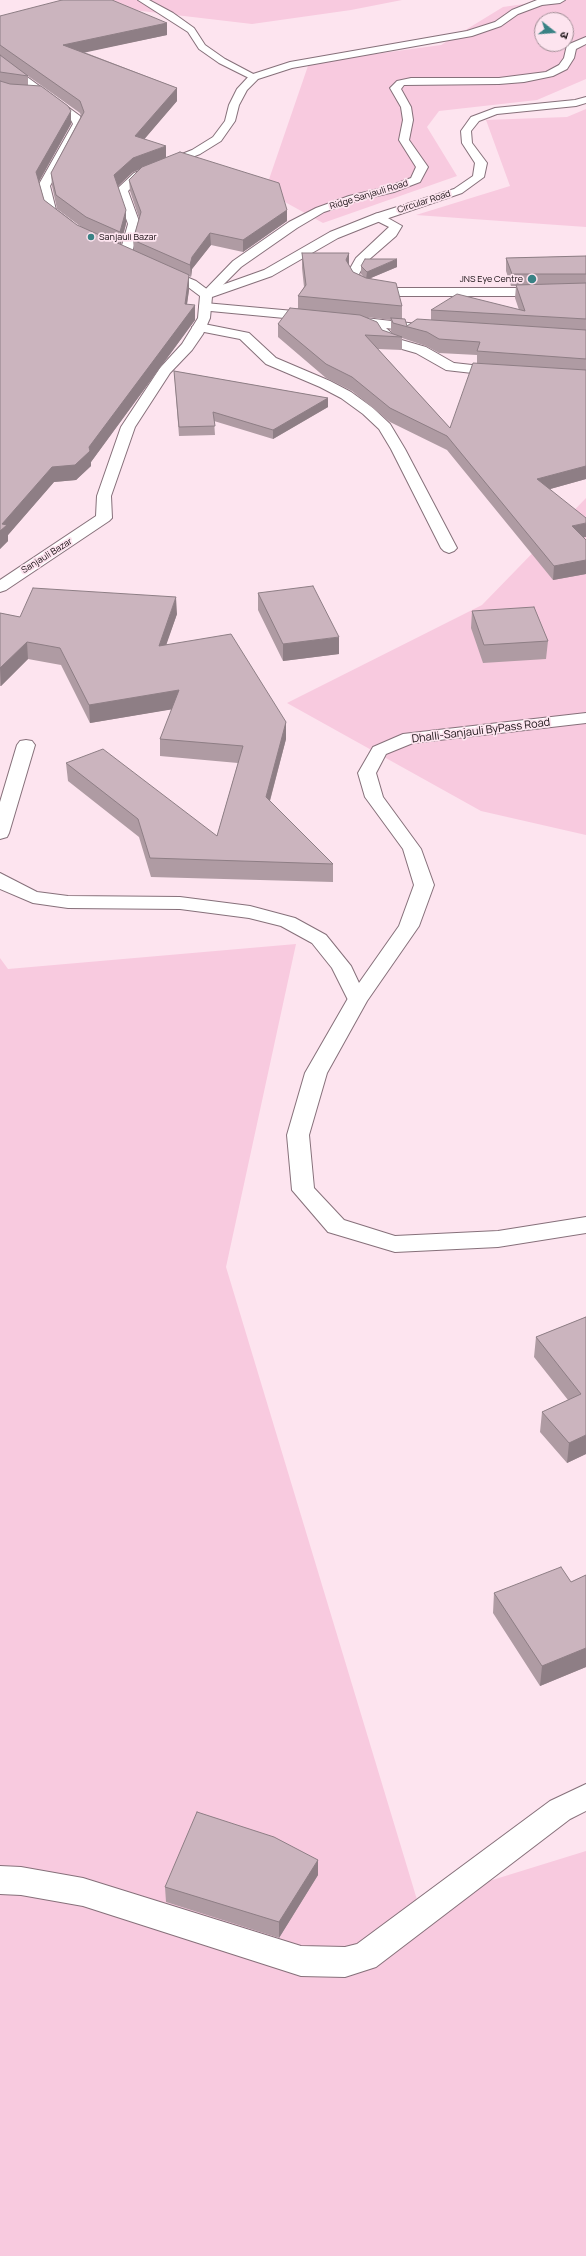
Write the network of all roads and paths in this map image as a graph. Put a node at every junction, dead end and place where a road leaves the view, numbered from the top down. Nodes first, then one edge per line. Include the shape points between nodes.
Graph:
1 (142, 0) edge
2 (560, 0) edge
3 (586, 40) edge
4 (0, 60) edge
5 (254, 77) junction
6 (25, 94) edge
7 (43, 94) junction
8 (586, 100) edge
9 (379, 217) junction
10 (75, 231) edge
11 (139, 262) edge
12 (154, 268) edge
13 (586, 292) edge
14 (205, 301) junction
15 (328, 318) edge
16 (199, 327) junction
17 (432, 329) edge
18 (508, 372) edge
19 (449, 548) dead end
20 (0, 587) edge
21 (586, 718) edge
22 (26, 745) dead end
23 (0, 833) edge
24 (0, 879) edge
25 (357, 1000) junction
26 (583, 1224) edge
27 (586, 1797) edge
28 (0, 1880) edge

1 - 5 lane via 191,30 202,47 222,61
2 - 5 street via 540,2 516,12 498,24 469,34 290,65
3 - 14 street, Ridge Sanjauli Road via 571,47 569,58 563,67 549,74 505,80 401,83 395,88 406,107 408,120 404,140 422,167 416,180 320,210 293,225 237,264
4 - 7 street
5 - 11 street via 242,89 234,105 230,122 217,139 196,152 138,175 122,190 134,224 121,254
6 - 7 street
7 - 10 street via 75,116 78,124 44,186 50,211
8 - 9 street, Circular Road via 495,111 475,119 466,131 467,143 481,163 478,177 458,191
9 - 13 street via 396,226 392,234 360,261 353,274 357,282 370,288 391,292
9 - 14 street, Circular Road via 334,235 268,273
12 - 14 street via 192,284
14 - 15 street
14 - 16 street, Sanjauli Bazar via 204,318
16 - 19 street via 244,336 271,361 346,395 385,426
16 - 20 street, Sanjauli Bazar via 187,347 165,371 128,427 104,496 104,518
17 - 18 street via 336,319 378,328 387,339 421,350 451,366
21 - 25 street, Dhalli-Sanjauli ByPass Road via 409,738 378,751 367,773 374,797 412,849 424,885 409,926
22 - 23 street
24 - 25 street via 2,883 34,897 68,902 180,903 250,912 288,922 319,939 341,966
25 - 26 street, Dhalli-Sanjauli ByPass Road via 316,1073 298,1135 303,1190 336,1226 395,1244 498,1239
27 - 28 street via 560,1810 365,1957 345,1962 301,1961 83,1892 21,1881

